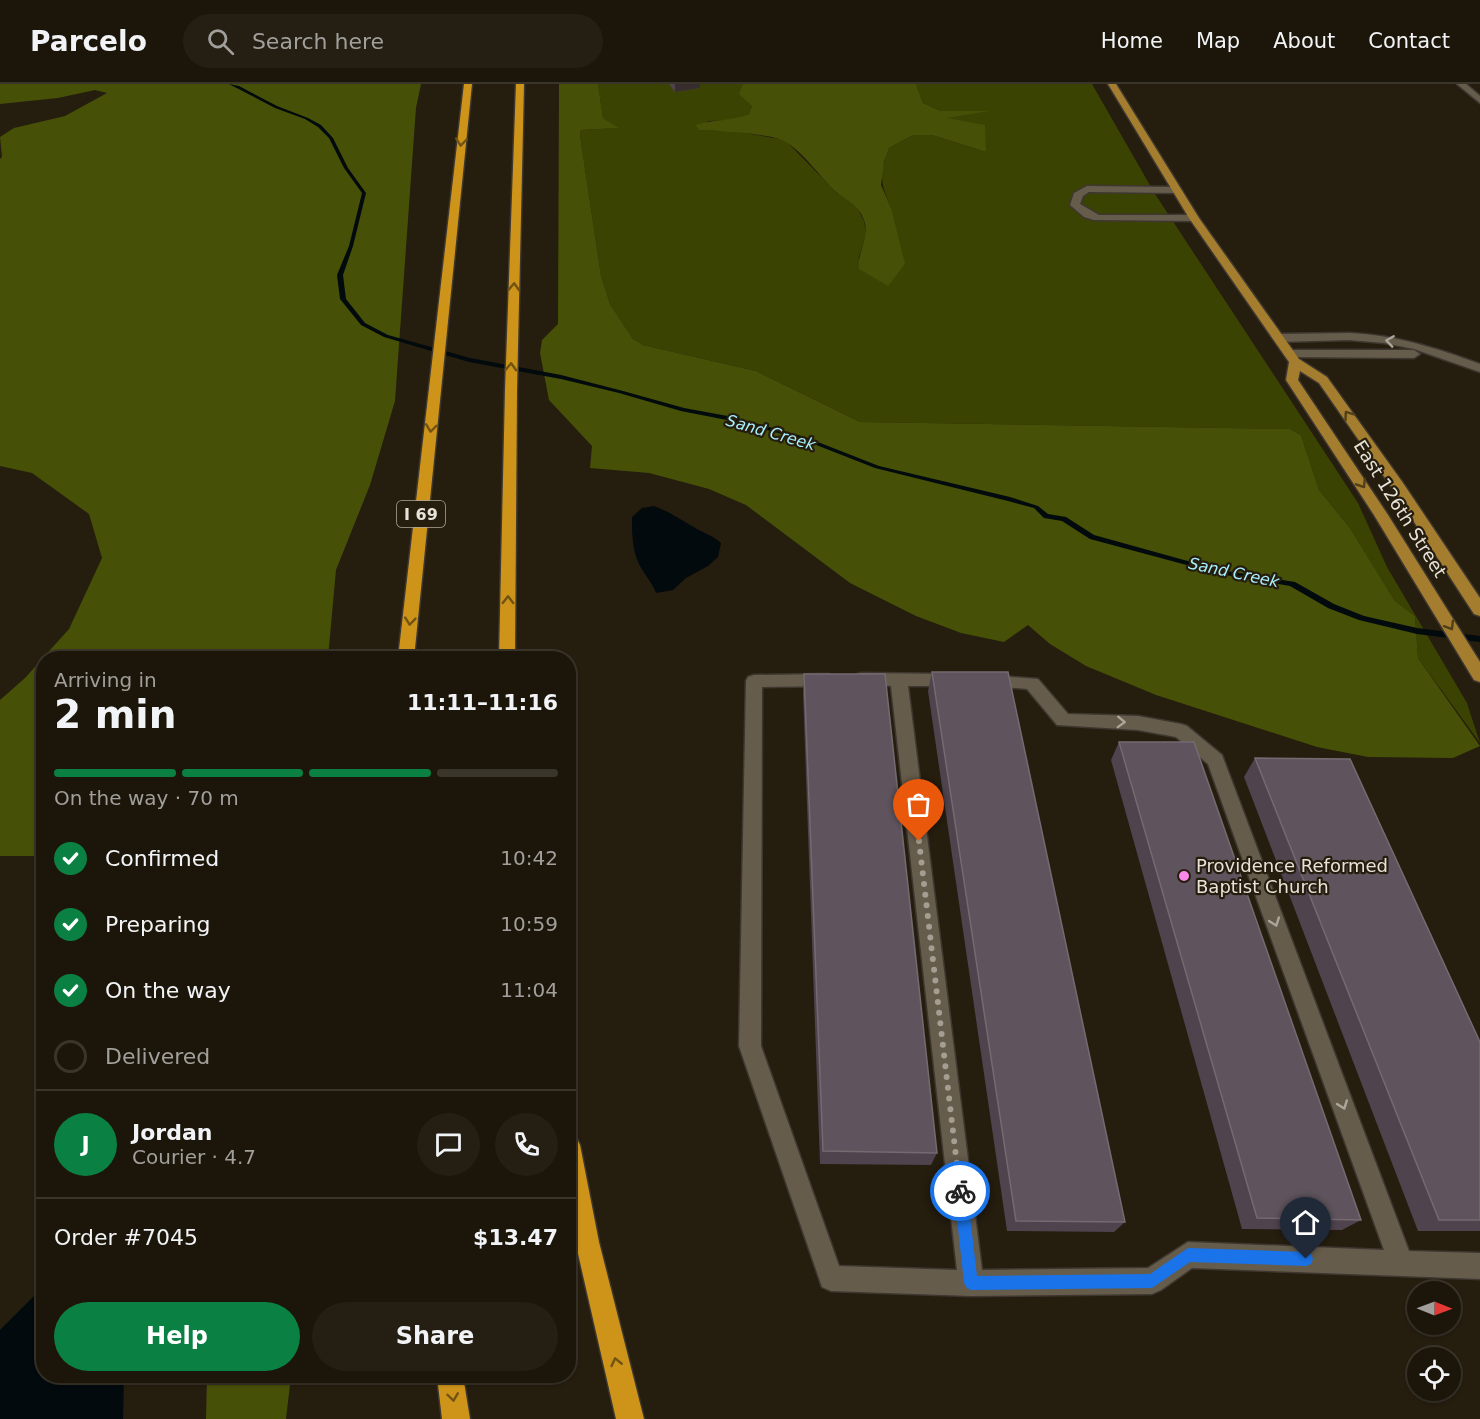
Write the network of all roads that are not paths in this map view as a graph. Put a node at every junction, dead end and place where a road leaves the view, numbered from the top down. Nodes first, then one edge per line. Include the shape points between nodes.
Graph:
1 (468, 84) edge
2 (520, 84) edge
3 (1112, 84) edge
4 (1461, 84) edge
5 (1480, 100) edge
6 (1176, 190) junction
7 (1194, 218) junction
8 (1278, 338) junction
9 (1446, 356) junction
10 (1293, 358) junction
11 (1480, 368) edge
12 (1480, 610) edge
13 (407, 651) edge
14 (507, 651) edge
15 (1480, 676) edge
16 (899, 679) junction
17 (576, 1186) edge
18 (1401, 1263) junction
19 (1480, 1266) edge
20 (971, 1283) junction
21 (451, 1383) edge
22 (456, 1419) edge
23 (630, 1419) edge

1 -> 13 highway, I 69
14 -> 2 highway
3 - 6 main road, East 126th Street
4 - 5 street
6 - 7 main road, East 126th Street
6 - 7 street via 1087,189 1078,195 1075,205 1098,219
7 - 8 main road, East 126th Street
9 -> 8 street via 1394,341
8 - 10 main road, East 126th Street
9 - 10 street via 1382,353
9 - 11 street
12 -> 10 main road, East 126th Street via 1323,380
10 -> 15 main road, East 126th Street via 1292,380 1358,478
16 -> 18 street via 1032,683 1063,720 1138,723 1181,731 1216,760
16 - 20 street
16 - 20 street via 754,681 750,1046 831,1278
23 -> 17 highway
18 - 19 street
18 - 20 street via 1188,1255 1152,1281
21 -> 22 highway

